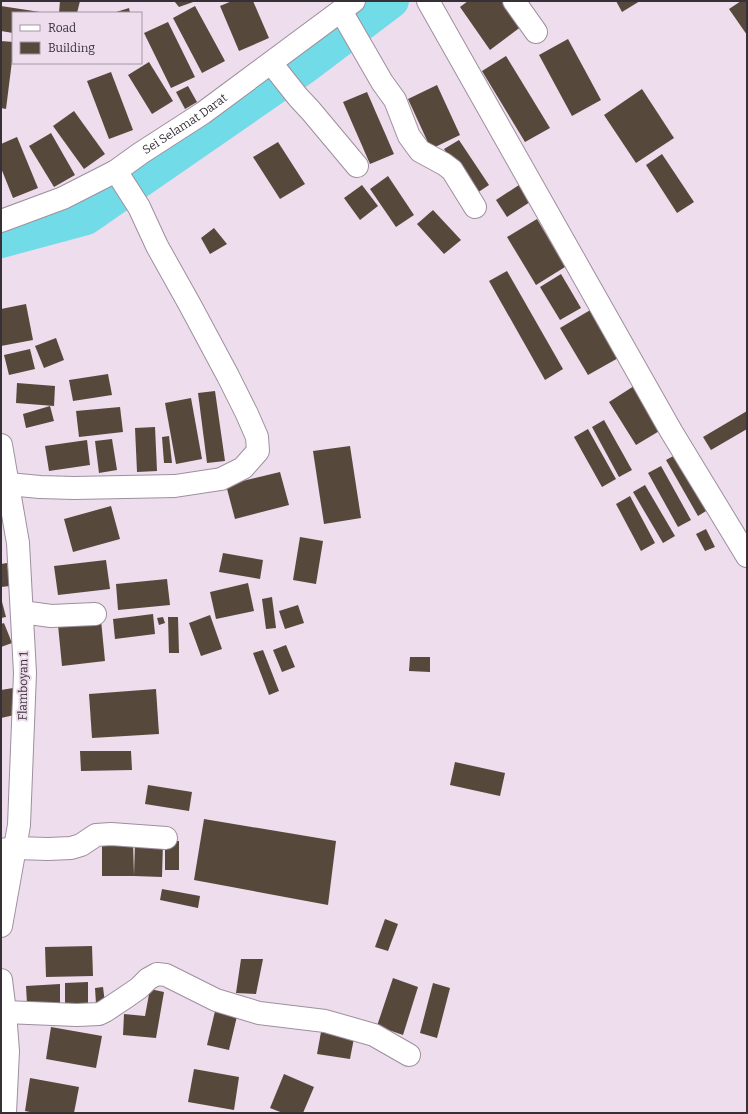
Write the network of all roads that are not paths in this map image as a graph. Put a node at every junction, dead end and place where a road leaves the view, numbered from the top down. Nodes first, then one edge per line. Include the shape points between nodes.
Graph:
1 (514, 1) edge
2 (430, 5) edge
3 (347, 11) edge
4 (536, 32) dead end
5 (274, 67) junction
6 (357, 166) dead end
7 (119, 176) junction
8 (475, 207) dead end
9 (1, 221) edge
10 (1, 445) edge
11 (8, 484) junction
12 (747, 556) edge
13 (22, 612) junction
14 (95, 614) dead end
15 (166, 838) dead end
16 (8, 849) edge
17 (1, 926) edge
18 (1, 980) edge
19 (5, 1012) junction
20 (409, 1055) dead end
21 (8, 1112) edge

1 - 4 street
2 - 12 street via 671,431
3 - 5 street, Sei Selamat Darat
3 - 8 street via 363,49 395,100 409,136 420,150 452,170
5 - 6 street
5 - 7 street, Sei Selamat Darat via 141,154
7 - 9 street, Sei Selamat Darat
7 - 11 street via 139,208 247,414 257,437 258,451 243,468 221,479 175,486 74,488
10 - 11 street, Flamboyan 1
11 - 13 street, Flamboyan 1 via 18,543
13 - 14 street via 51,616
13 - 16 street, Flamboyan 1 via 25,672 18,825
15 - 16 street via 96,835 81,846 71,848
16 - 17 street, Flamboyan 1
18 - 19 street
19 - 20 street via 77,1016 99,1014 126,998 148,978 157,974 166,975 216,1000 259,1013 324,1021 374,1036
19 - 21 street

